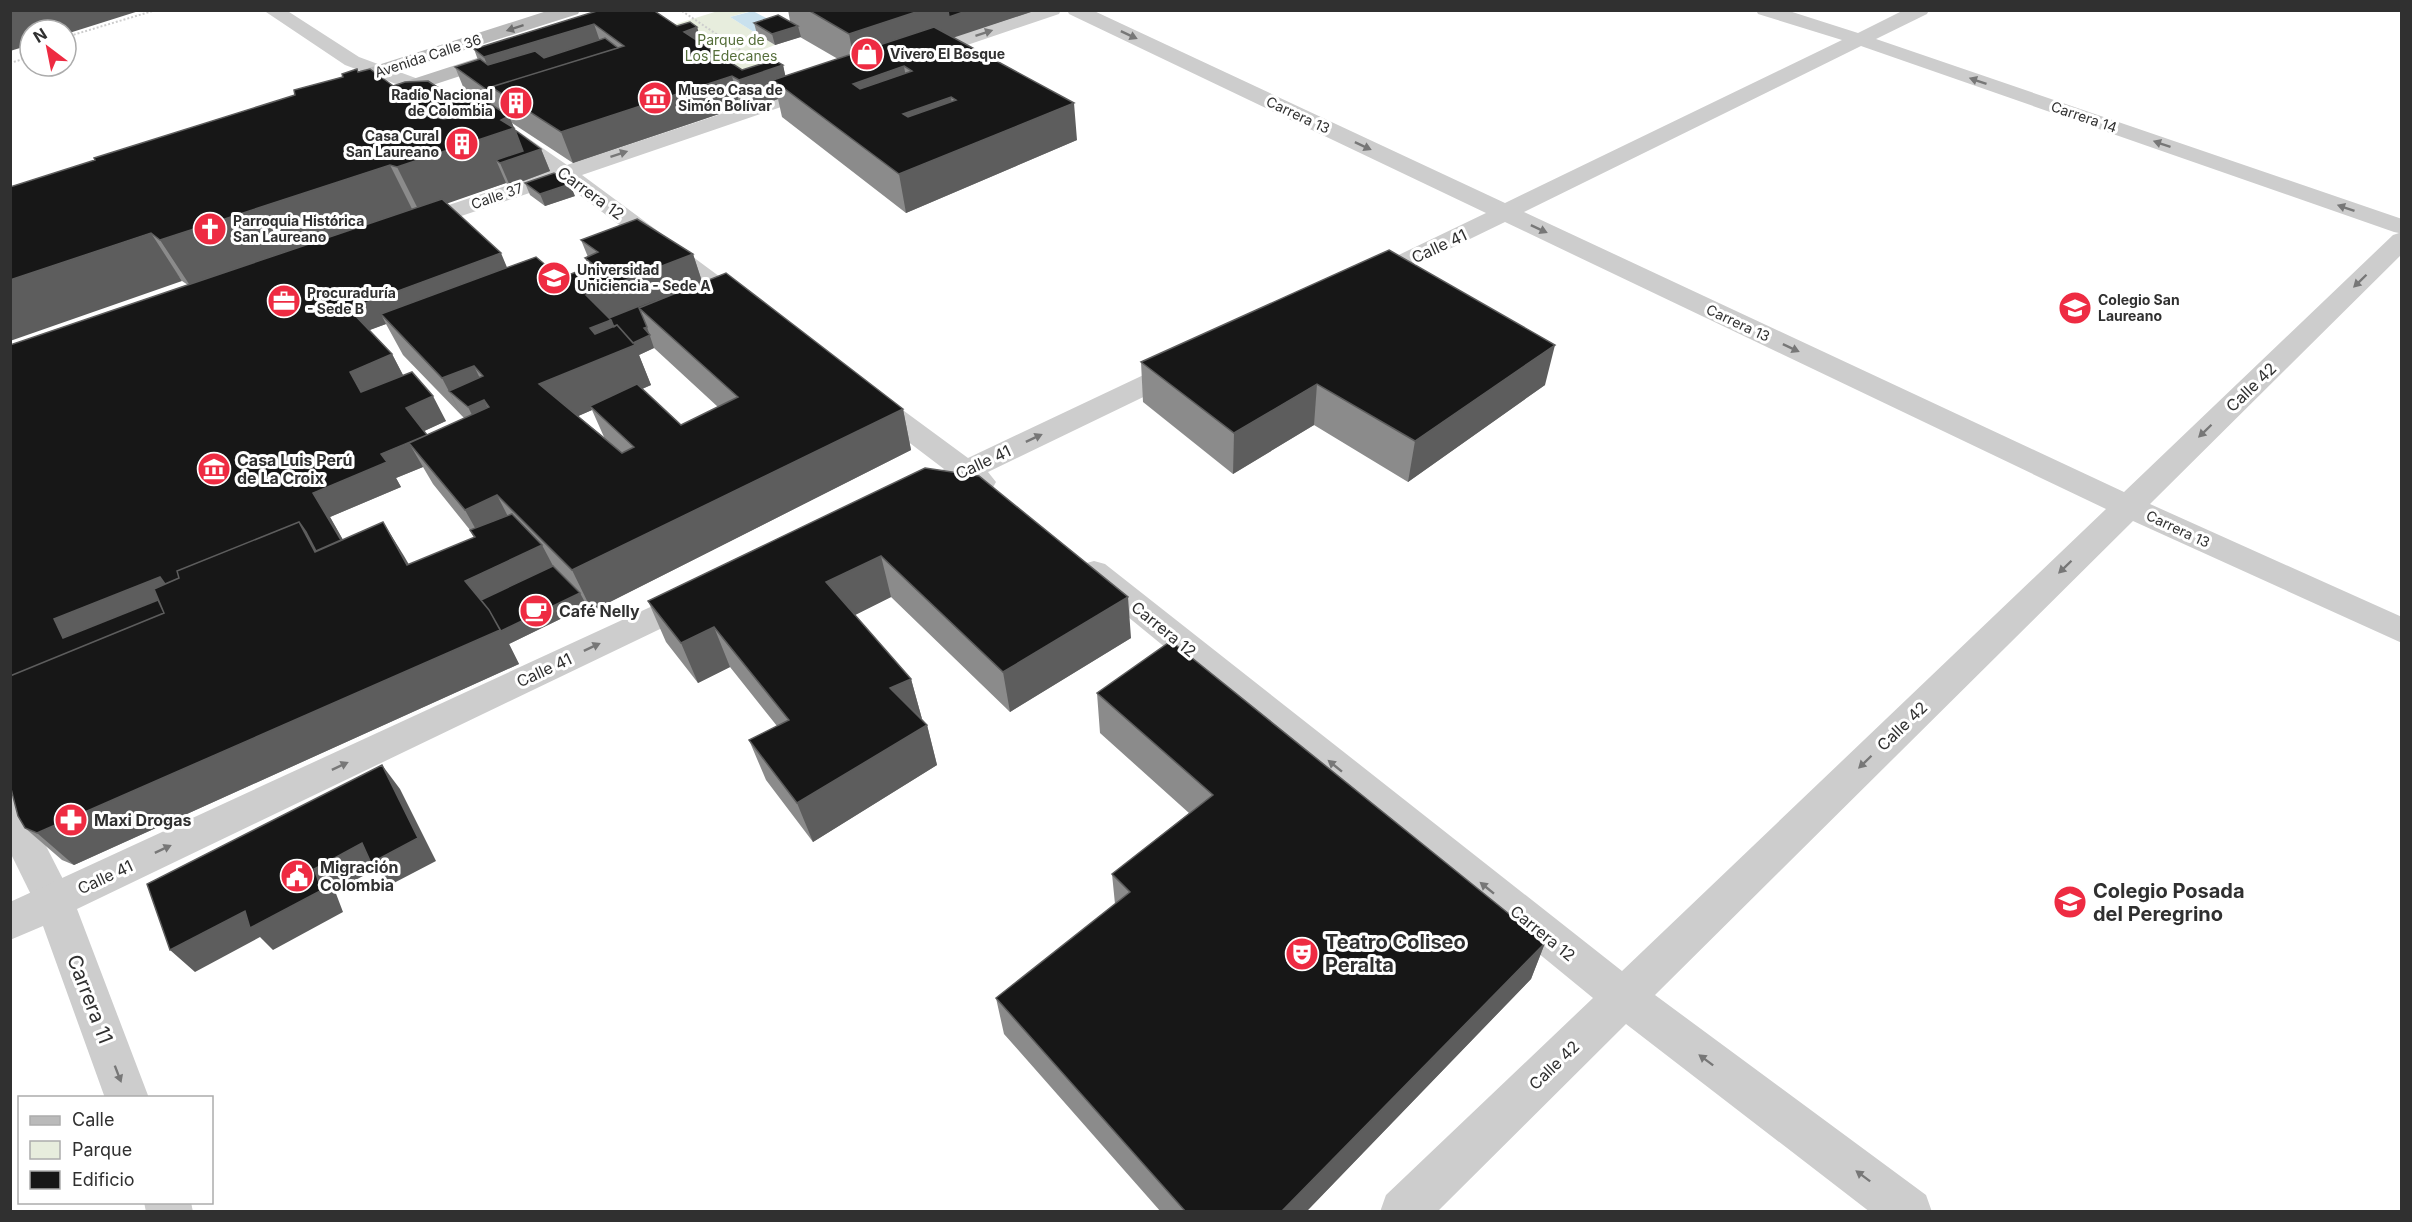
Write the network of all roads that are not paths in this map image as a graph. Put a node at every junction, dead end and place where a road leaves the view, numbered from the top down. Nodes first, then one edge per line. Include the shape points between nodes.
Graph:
1 (272, 10) edge
2 (571, 10) edge
3 (1052, 10) edge
4 (1076, 10) edge
5 (1765, 10) edge
6 (1920, 10) edge
7 (1861, 40) junction
8 (517, 51) dead end
9 (895, 63) edge
10 (379, 71) junction
11 (838, 82) edge
12 (418, 84) junction
13 (318, 91) edge
14 (365, 101) edge
15 (564, 173) junction
16 (1507, 214) junction
17 (2402, 227) edge
18 (394, 231) edge
19 (2402, 240) edge
20 (1345, 291) edge
21 (765, 321) edge
22 (1204, 357) edge
23 (852, 385) edge
24 (967, 470) junction
25 (1004, 500) edge
26 (891, 506) edge
27 (2127, 506) junction
28 (1068, 552) edge
29 (720, 587) edge
30 (2402, 631) edge
31 (10, 812) edge
32 (54, 901) junction
33 (10, 922) edge
34 (1623, 997) junction
35 (126, 1096) edge
36 (1403, 1212) edge
37 (1910, 1212) edge

1 - 10 street, Carrera 12 via 341,56
2 -> 10 main road, Avenida Calle 36
9 -> 3 street
4 -> 16 street, Carrera 13
5 - 7 street, Carrera 14
6 - 7 street, Calle 41
7 - 16 street, Calle 41
17 -> 7 street, Carrera 14
8 - 12 main road, Avenida Calle 36
10 - 12 street, Carrera 12
10 - 13 main road, Avenida Calle 36
15 -> 11 street, Calle 37
12 - 14 main road, Avenida Calle 36
12 - 15 street, Carrera 12 via 478,115
15 - 18 street, Calle 37
15 - 21 street, Carrera 12
16 - 20 street, Calle 41
16 -> 27 street, Carrera 13
19 -> 27 street, Calle 42
24 -> 22 street, Calle 41
23 - 24 street
24 - 25 street
24 - 26 street, Calle 41
27 - 30 street, Carrera 13
27 -> 34 street, Calle 42
34 -> 28 street, Carrera 12
32 -> 29 street, Calle 41
31 - 32 street, Carrera 11
32 - 33 street, Calle 41
32 -> 35 street, Carrera 11
34 - 36 street, Calle 42
37 -> 34 street, Carrera 12

